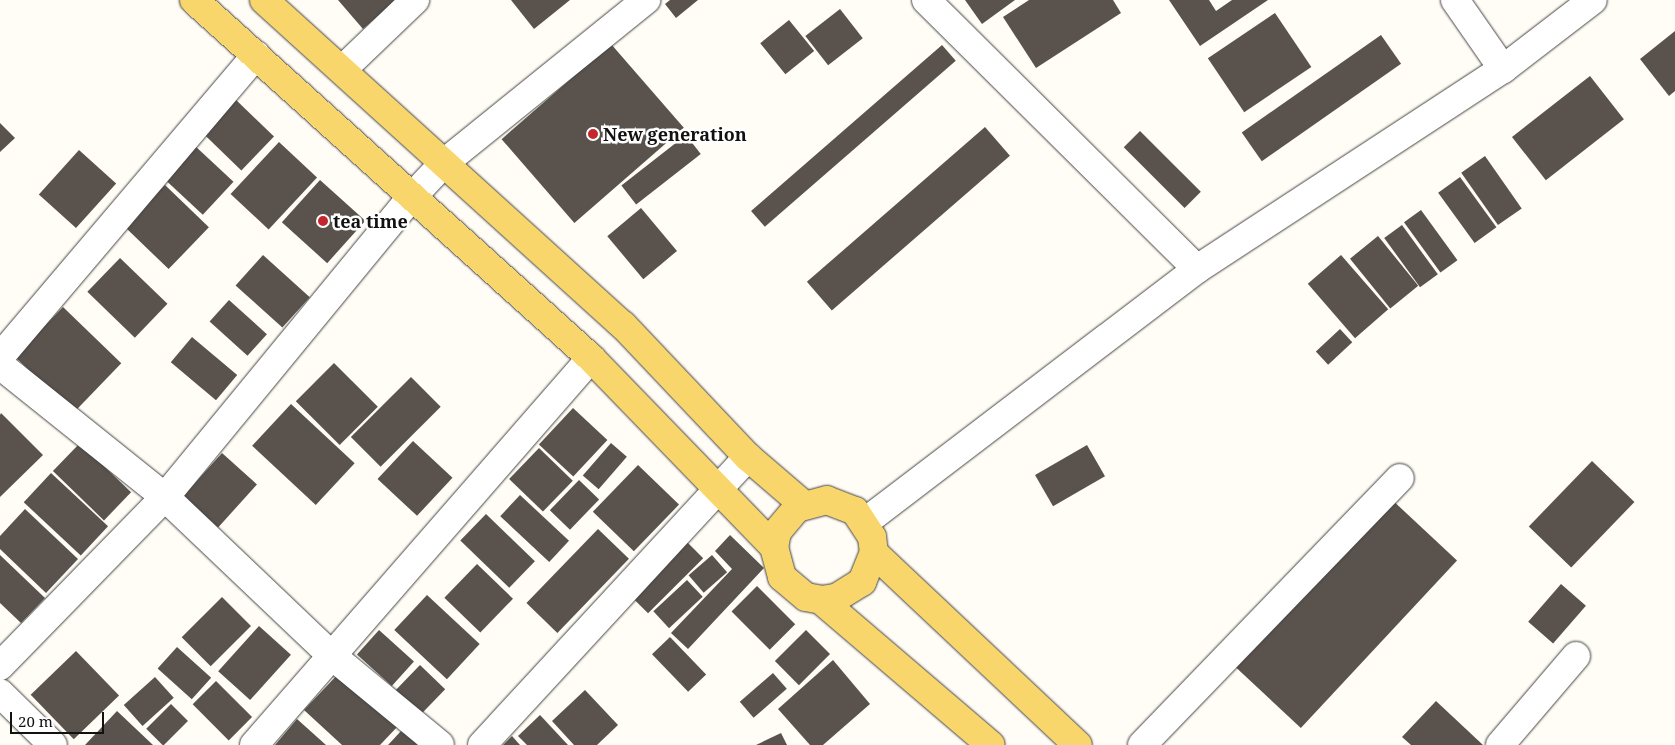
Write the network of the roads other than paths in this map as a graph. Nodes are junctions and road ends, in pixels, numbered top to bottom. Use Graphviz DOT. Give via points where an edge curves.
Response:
graph roads {
  1 [pos="194,0"];
  2 [pos="264,0"];
  3 [pos="415,0"];
  4 [pos="646,0"];
  5 [pos="926,0"];
  6 [pos="1454,0"];
  7 [pos="1593,0"];
  8 [pos="256,55"];
  9 [pos="342,69"];
  10 [pos="1503,69"];
  11 [pos="444,163"];
  12 [pos="410,198"];
  13 [pos="1197,269"];
  14 [pos="0,357"];
  15 [pos="591,358"];
  16 [pos="0,365"];
  17 [pos="748,458"];
  18 [pos="1400,478"];
  19 [pos="715,490"];
  20 [pos="165,497"];
  21 [pos="804,505"];
  22 [pos="865,522"];
  23 [pos="774,548"];
  24 [pos="874,553"];
  25 [pos="821,600"];
  26 [pos="331,655"];
  27 [pos="1576,656"];
  28 [pos="0,666"];
  29 [pos="0,693"];
  30 [pos="53,745"];
  31 [pos="254,745"];
  32 [pos="440,745"];
  33 [pos="482,745"];
  34 [pos="991,745"];
  35 [pos="1078,745"];
  36 [pos="1142,745"];
  37 [pos="1500,745"];
  1 -- 8 [label="main road"];
  2 -- 9 [label="main road"];
  3 -- 9 [label="street"];
  4 -- 11 [label="street"];
  5 -- 13 [label="street"];
  6 -- 10 [label="street"];
  7 -- 10 [label="street"];
  8 -- 12 [label="main road"];
  8 -- 14 [label="street"];
  9 -- 11 [label="main road"];
  10 -- 13 [label="street"];
  11 -- 12 [label="street"];
  11 -- 17 [label="main road" via="623,324"];
  12 -- 15 [label="main road"];
  12 -- 20 [label="street"];
  13 -- 22 [label="street"];
  15 -- 19 [label="main road"];
  15 -- 26 [label="street"];
  16 -- 20 [label="street"];
  17 -- 19 [label="street"];
  17 -- 21 [label="main road"];
  18 -- 36 [label="street"];
  19 -- 23 [label="main road"];
  19 -- 33 [label="street"];
  20 -- 26 [label="street"];
  20 -- 28 [label="street"];
  21 -- 22 [label="main road" via="827,500 842,503 856,511"];
  21 -- 23 [label="main road" via="785,519 777,532"];
  22 -- 24 [label="main road" via="872,537"];
  23 -- 25 [label="main road" via="776,563 787,583 806,597"];
  24 -- 25 [label="main road" via="862,582 844,595"];
  24 -- 35 [label="main road"];
  25 -- 34 [label="main road"];
  26 -- 31 [label="street"];
  26 -- 32 [label="street"];
  27 -- 37 [label="street"];
  29 -- 30 [label="street"];
}
